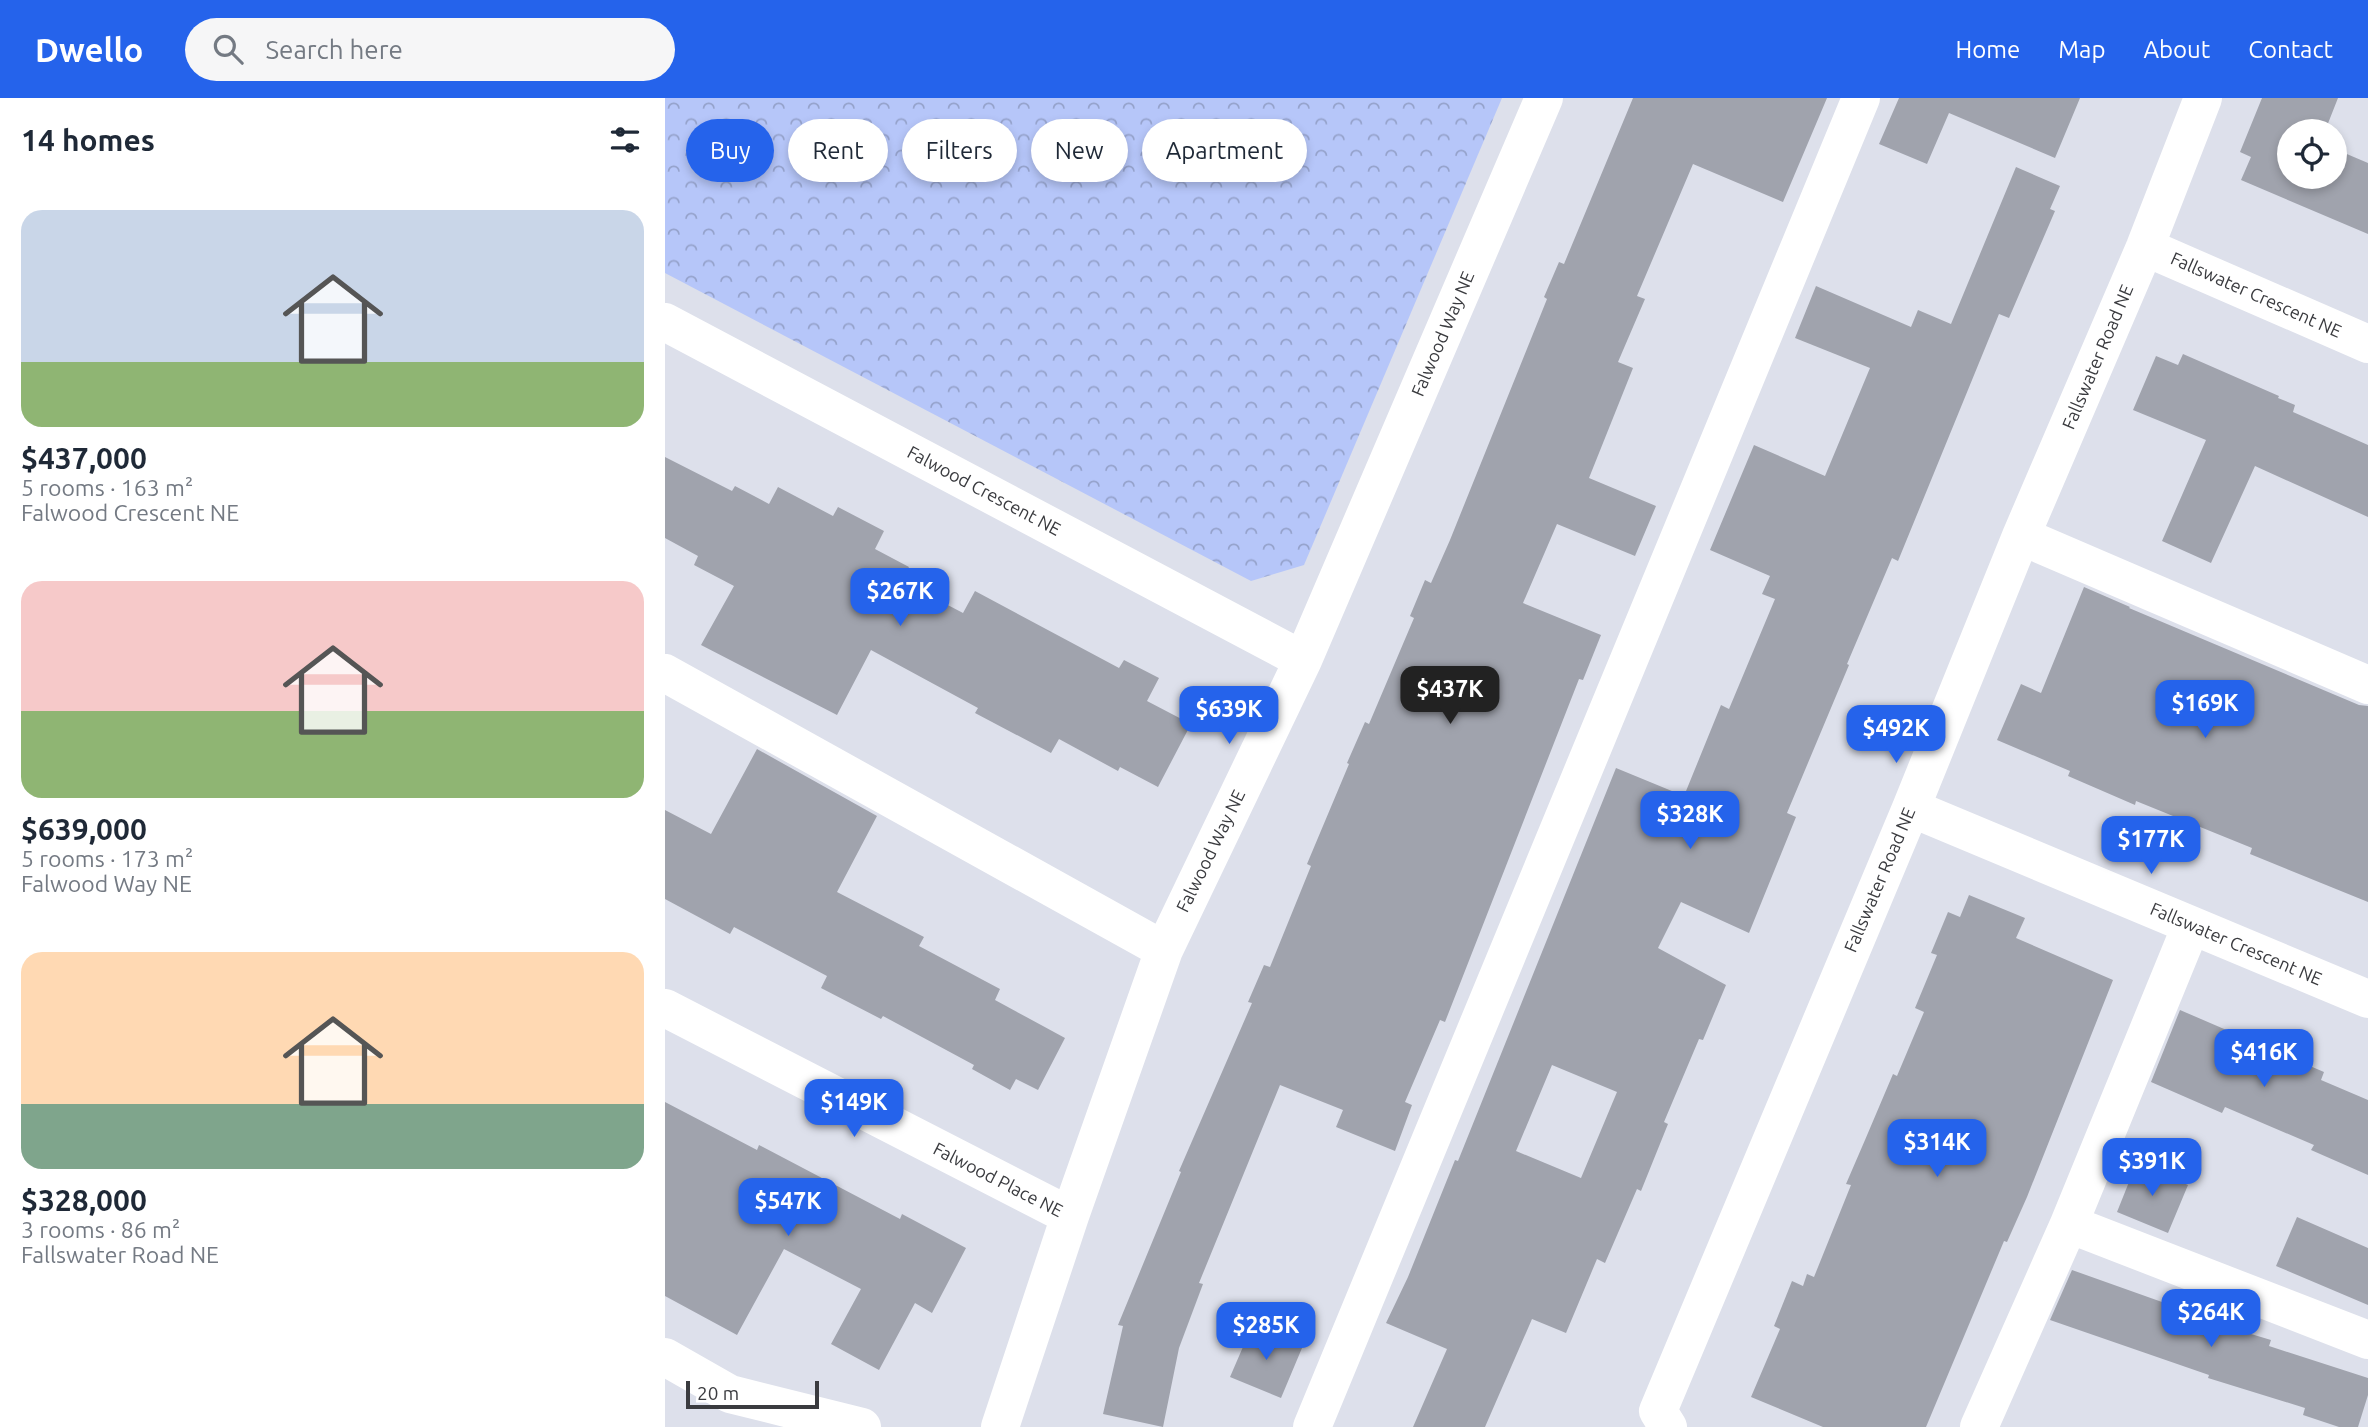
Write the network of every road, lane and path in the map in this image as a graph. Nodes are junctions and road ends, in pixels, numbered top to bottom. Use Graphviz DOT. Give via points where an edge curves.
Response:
graph roads {
  1 [pos="1544,98"];
  2 [pos="1861,98"];
  3 [pos="2203,98"];
  4 [pos="2145,247"];
  5 [pos="665,322"];
  6 [pos="2368,344"];
  7 [pos="2021,536"];
  8 [pos="1303,660"];
  9 [pos="665,673"];
  10 [pos="2368,685"];
  11 [pos="1911,808"];
  12 [pos="2191,926"];
  13 [pos="1164,950"];
  14 [pos="2368,999"];
  15 [pos="665,1008"];
  16 [pos="1070,1216"];
  17 [pos="2069,1224"];
  18 [pos="2368,1340"];
  19 [pos="665,1357"];
  20 [pos="862,1427"];
  21 [pos="1000,1427"];
  22 [pos="1312,1427"];
  23 [pos="1668,1427"];
  24 [pos="1979,1427"];
  1 -- 8 [label="street, Falwood Way NE"];
  2 -- 22 [label="street"];
  3 -- 4 [label="street, Fallswater Road NE"];
  4 -- 6 [label="street, Fallswater Crescent NE"];
  4 -- 7 [label="street, Fallswater Road NE"];
  5 -- 8 [label="street, Falwood Crescent NE"];
  7 -- 10 [label="street"];
  7 -- 11 [label="street, Fallswater Road NE"];
  8 -- 13 [label="street, Falwood Way NE"];
  9 -- 13 [label="street"];
  11 -- 12 [label="street, Fallswater Crescent NE"];
  11 -- 23 [label="street, Fallswater Road NE" via="1658,1411"];
  12 -- 14 [label="street, Fallswater Crescent NE"];
  12 -- 17 [label="street"];
  13 -- 16 [label="street, Falwood Way NE"];
  15 -- 16 [label="street, Falwood Place NE"];
  16 -- 21 [label="street, Falwood Way NE"];
  17 -- 18 [label="street"];
  17 -- 24 [label="street"];
  19 -- 20 [label="street" via="730,1394"];
}
